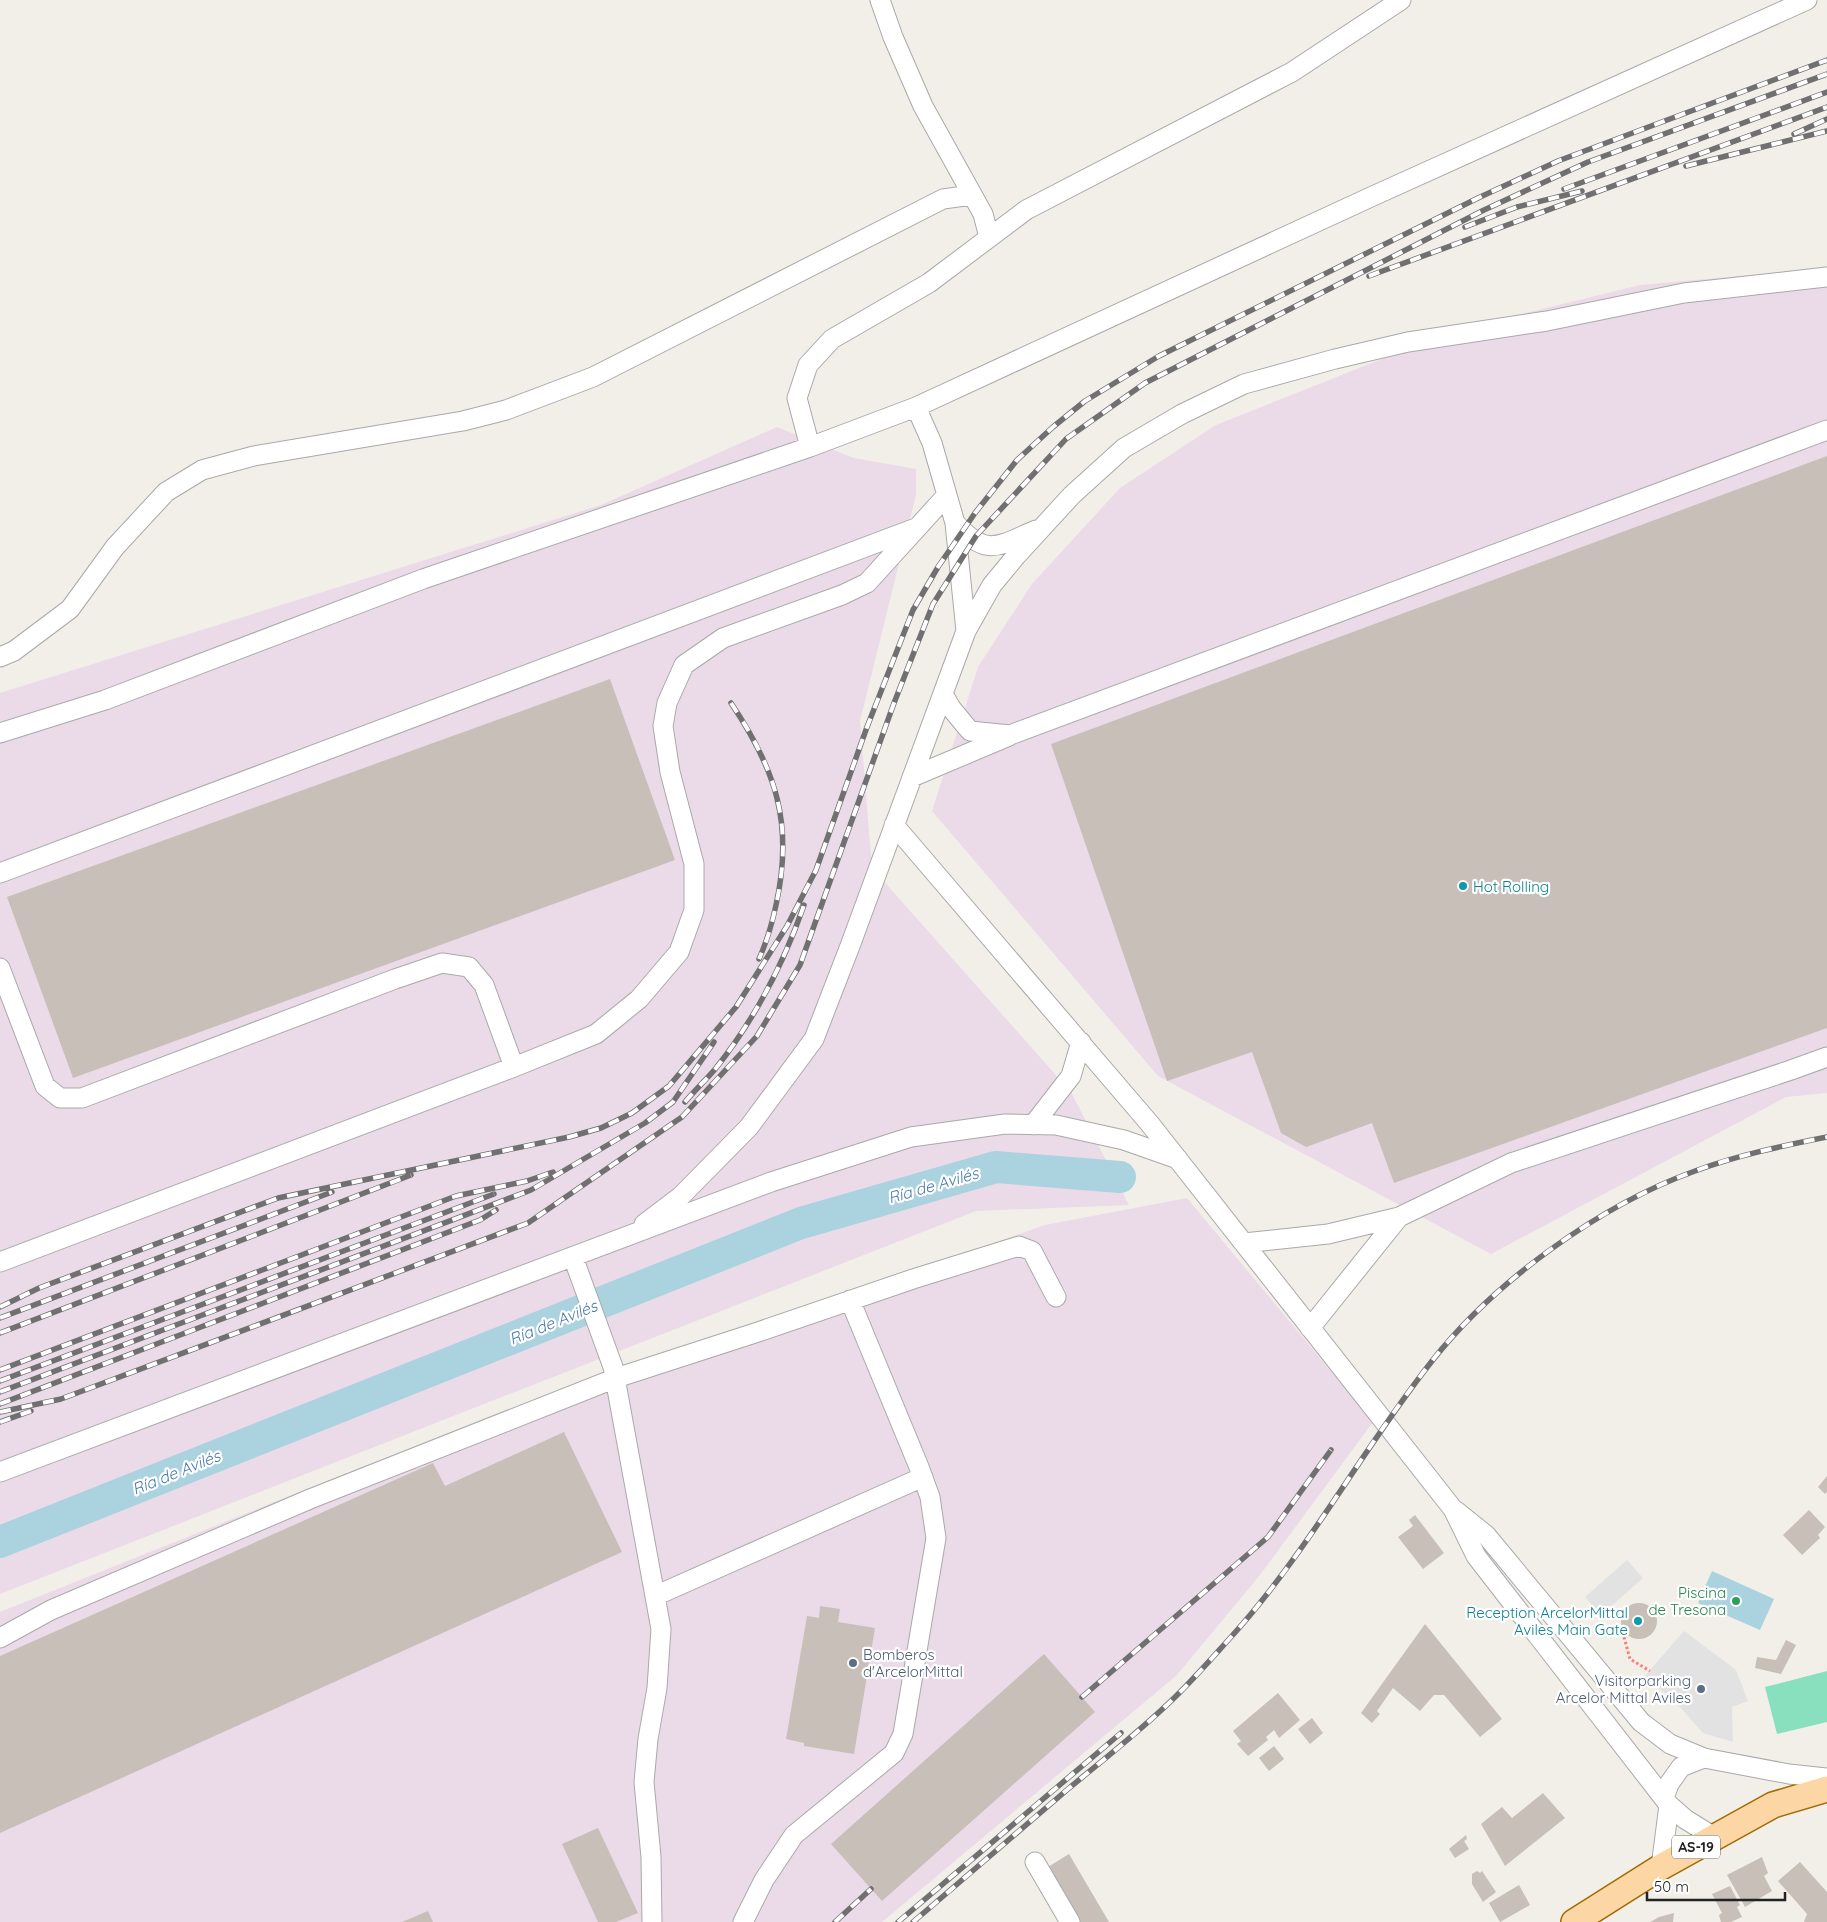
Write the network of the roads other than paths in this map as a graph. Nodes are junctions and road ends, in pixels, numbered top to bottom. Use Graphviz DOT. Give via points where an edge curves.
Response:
graph roads {
  1 [pos="880,0"];
  2 [pos="1401,0"];
  3 [pos="1807,0"];
  4 [pos="972,195"];
  5 [pos="989,237"];
  6 [pos="1827,277"];
  7 [pos="916,407"];
  8 [pos="1827,430"];
  9 [pos="810,448"];
  10 [pos="947,495"];
  11 [pos="955,522"];
  12 [pos="919,526"];
  13 [pos="1042,528"];
  14 [pos="966,631"];
  15 [pos="0,657"];
  16 [pos="943,694"];
  17 [pos="0,734"];
  18 [pos="1010,735"];
  19 [pos="912,777"];
  20 [pos="894,825"];
  21 [pos="0,873"];
  22 [pos="0,968"];
  23 [pos="1080,1042"];
  24 [pos="1827,1056"];
  25 [pos="514,1067"];
  26 [pos="1033,1125"];
  27 [pos="1178,1159"];
  28 [pos="1399,1218"];
  29 [pos="628,1236"];
  30 [pos="1244,1243"];
  31 [pos="573,1257"];
  32 [pos="0,1262"];
  33 [pos="1056,1296"];
  34 [pos="850,1300"];
  35 [pos="1310,1328"];
  36 [pos="614,1373"];
  37 [pos="0,1472"];
  38 [pos="923,1477"];
  39 [pos="1453,1509"];
  40 [pos="655,1596"];
  41 [pos="0,1638"];
  42 [pos="1704,1758"];
  43 [pos="1827,1778"];
  44 [pos="1827,1789"];
  45 [pos="1666,1802"];
  46 [pos="1714,1837"];
  47 [pos="1035,1862"];
  48 [pos="1660,1867"];
  49 [pos="652,1922"];
  50 [pos="743,1922"];
  51 [pos="1070,1922"];
  52 [pos="1574,1922"];
  1 -- 4 [label="street" via="923,106"];
  2 -- 5 [label="street" via="1292,72 1026,210"];
  3 -- 7 [label="street"];
  4 -- 5 [label="street" via="983,214"];
  4 -- 15 [label="street" via="943,199 593,377 506,410 463,421 254,456 202,470 166,492 114,547 70,609 14,651"];
  5 -- 9 [label="street" via="929,283 832,339 808,365 797,398"];
  6 -- 13 [label="street" via="1684,293 1547,321 1408,342 1244,384 1182,414 1124,448 1072,495"];
  7 -- 9 [label="street"];
  7 -- 10 [label="street" via="932,443"];
  8 -- 18 [label="street"];
  9 -- 17 [label="street" via="423,578 105,700"];
  10 -- 11 [label="street"];
  10 -- 12 [label="street"];
  11 -- 13 [label="street" via="973,540 996,546"];
  11 -- 14 [label="street"];
  12 -- 21 [label="street"];
  12 -- 25 [label="street" via="867,583 723,638 684,665 667,703 662,726 670,772 694,864 694,910 679,952 638,999 596,1034"];
  13 -- 14 [label="street" via="992,585"];
  14 -- 16 [label="street"];
  16 -- 18 [label="street" via="970,731"];
  16 -- 19 [label="street"];
  18 -- 19 [label="street"];
  19 -- 20 [label="street"];
  20 -- 23 [label="street"];
  20 -- 29 [label="street" via="814,1039 749,1128 681,1196"];
  22 -- 25 [label="street" via="44,1086 60,1098 82,1098 442,963 469,968 484,985"];
  23 -- 26 [label="street" via="1071,1076"];
  23 -- 27 [label="street"];
  24 -- 28 [label="street" via="1511,1163"];
  25 -- 32 [label="street"];
  26 -- 27 [label="street" via="1056,1125 1124,1140"];
  26 -- 29 [label="street" via="1005,1124 911,1137 771,1182"];
  27 -- 30 [label="street"];
  28 -- 30 [label="street" via="1328,1234"];
  28 -- 35 [label="street"];
  29 -- 31 [label="street"];
  30 -- 35 [label="street"];
  31 -- 36 [label="street"];
  31 -- 37 [label="street"];
  33 -- 34 [label="street" via="1032,1251 1019,1246"];
  34 -- 36 [label="street"];
  34 -- 38 [label="street"];
  35 -- 39 [label="street"];
  36 -- 40 [label="street"];
  36 -- 41 [label="street" via="51,1610"];
  38 -- 40 [label="street"];
  38 -- 50 [label="street" via="930,1497 936,1538 903,1734 894,1753 794,1835 764,1880"];
  39 -- 42 [label="street" via="1486,1535 1641,1722 1670,1744"];
  39 -- 45 [label="street" via="1476,1556"];
  40 -- 49 [label="street" via="661,1629 657,1688 644,1782 651,1857"];
  42 -- 43 [label="street"];
  42 -- 45 [label="street" via="1681,1767 1669,1784"];
  44 -- 46 [label="main road, AS-19" via="1773,1805"];
  45 -- 46 [label="street" via="1685,1819"];
  45 -- 48 [label="street"];
  46 -- 48 [label="main road, AS-19"];
  47 -- 51 [label="street"];
  48 -- 52 [label="main road, AS-19"];
}
